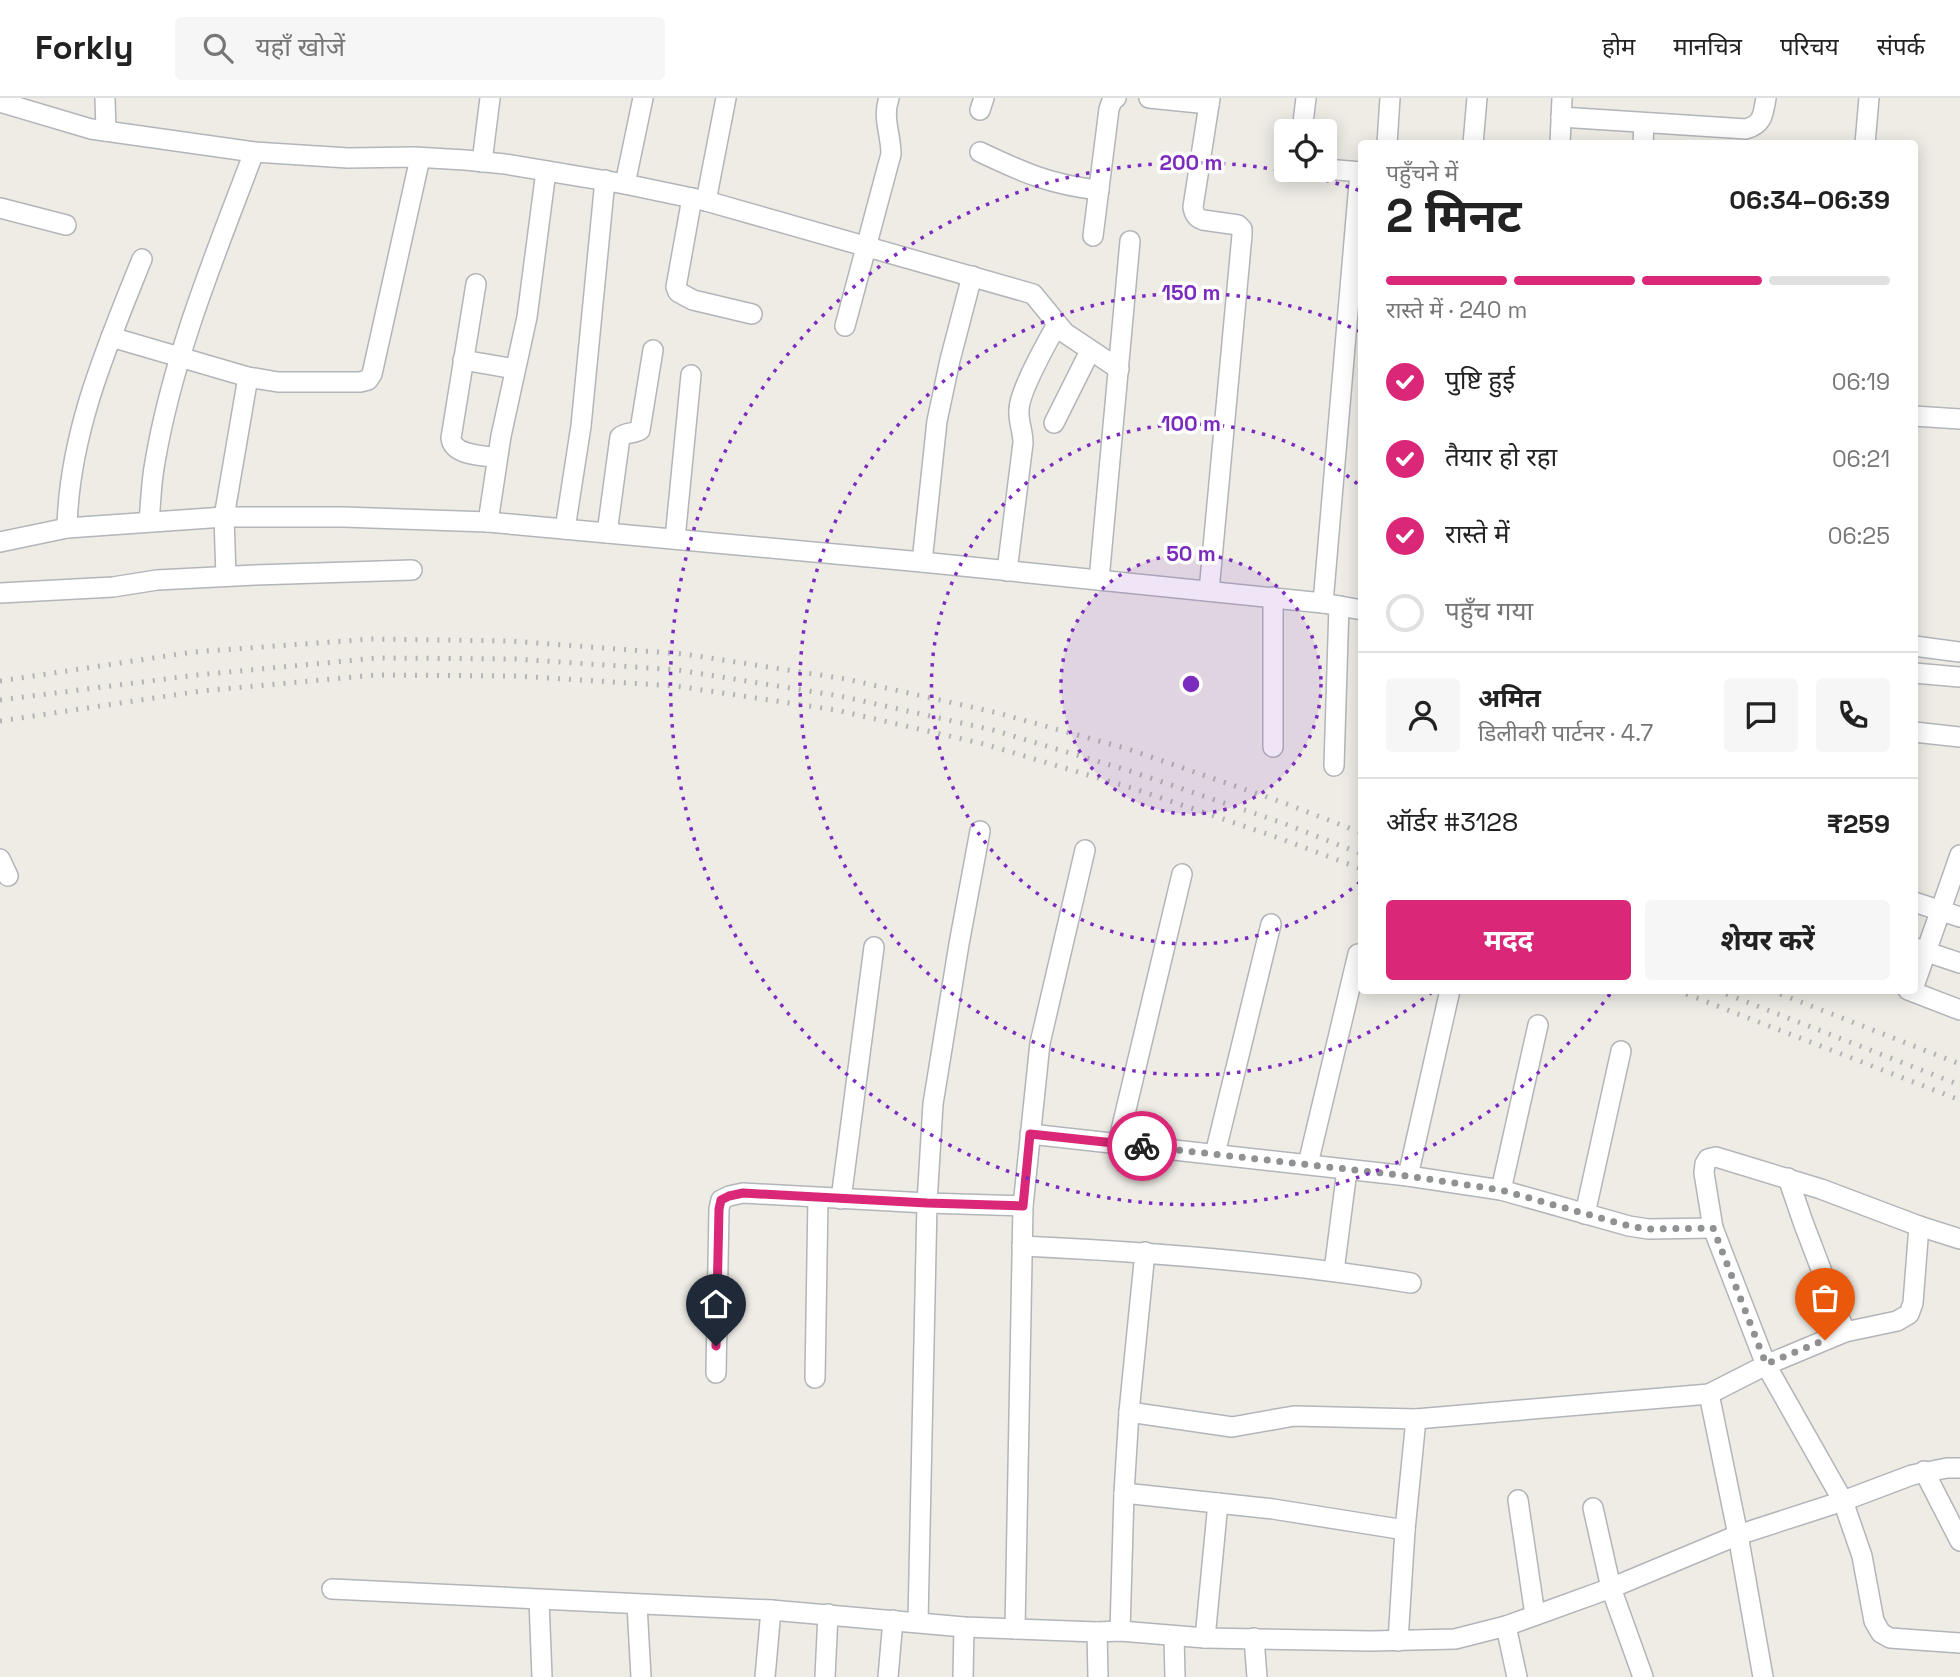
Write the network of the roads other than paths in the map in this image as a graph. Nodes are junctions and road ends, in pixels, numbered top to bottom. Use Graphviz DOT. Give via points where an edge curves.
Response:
graph roads {
  1 [pos="106,98"];
  2 [pos="490,98"];
  3 [pos="643,98"];
  4 [pos="726,98"];
  5 [pos="889,98"];
  6 [pos="1116,98"];
  7 [pos="1149,98"];
  8 [pos="1306,98"];
  9 [pos="1390,98"];
  10 [pos="1477,98"];
  11 [pos="1766,98"];
  12 [pos="1869,98"];
  13 [pos="1210,101"];
  14 [pos="0,102"];
  15 [pos="39,106"];
  16 [pos="1562,108"];
  17 [pos="1303,119"];
  18 [pos="1644,122"];
  19 [pos="106,131"];
  20 [pos="1387,140"];
  21 [pos="1473,140"];
  22 [pos="1560,140"];
  23 [pos="1643,140"];
  24 [pos="1866,140"];
  25 [pos="254,152"];
  26 [pos="980,152"];
  27 [pos="420,158"];
  28 [pos="482,162"];
  29 [pos="1337,170"];
  30 [pos="546,171"];
  31 [pos="1358,172"];
  32 [pos="615,182"];
  33 [pos="1099,190"];
  34 [pos="699,199"];
  35 [pos="0,208"];
  36 [pos="1358,215"];
  37 [pos="66,225"];
  38 [pos="1093,236"];
  39 [pos="1130,241"];
  40 [pos="865,246"];
  41 [pos="142,260"];
  42 [pos="972,276"];
  43 [pos="476,284"];
  44 [pos="752,314"];
  45 [pos="1057,324"];
  46 [pos="845,326"];
  47 [pos="111,337"];
  48 [pos="653,350"];
  49 [pos="1090,351"];
  50 [pos="180,356"];
  51 [pos="463,360"];
  52 [pos="515,369"];
  53 [pos="1119,369"];
  54 [pos="691,375"];
  55 [pos="248,377"];
  56 [pos="1918,416"];
  57 [pos="1960,419"];
  58 [pos="1055,423"];
  59 [pos="497,458"];
  60 [pos="224,517"];
  61 [pos="149,521"];
  62 [pos="488,522"];
  63 [pos="67,528"];
  64 [pos="565,529"];
  65 [pos="607,533"];
  66 [pos="676,539"];
  67 [pos="0,542"];
  68 [pos="922,562"];
  69 [pos="412,570"];
  70 [pos="1007,570"];
  71 [pos="226,576"];
  72 [pos="1099,580"];
  73 [pos="1209,591"];
  74 [pos="0,593"];
  75 [pos="1273,597"];
  76 [pos="1331,604"];
  77 [pos="1358,609"];
  78 [pos="1918,647"];
  79 [pos="1960,652"];
  80 [pos="1918,673"];
  81 [pos="1960,677"];
  82 [pos="1918,732"];
  83 [pos="1960,737"];
  84 [pos="1273,747"];
  85 [pos="1334,766"];
  86 [pos="980,831"];
  87 [pos="1084,850"];
  88 [pos="1960,855"];
  89 [pos="1182,874"];
  90 [pos="1918,903"];
  91 [pos="1941,910"];
  92 [pos="1960,917"];
  93 [pos="1271,924"];
  94 [pos="874,947"];
  95 [pos="1920,950"];
  96 [pos="1358,954"];
  97 [pos="1960,963"];
  98 [pos="1918,992"];
  99 [pos="1449,994"];
  100 [pos="1960,1010"];
  101 [pos="1538,1025"];
  102 [pos="1621,1051"];
  103 [pos="1030,1134"];
  104 [pos="1118,1143"];
  105 [pos="1215,1154"];
  106 [pos="1308,1164"];
  107 [pos="1347,1170"];
  108 [pos="1408,1176"];
  109 [pos="1788,1178"];
  110 [pos="1501,1190"];
  111 [pos="818,1198"];
  112 [pos="841,1199"];
  113 [pos="927,1203"];
  114 [pos="1023,1206"];
  115 [pos="1586,1214"];
  116 [pos="1919,1226"];
  117 [pos="1713,1228"];
  118 [pos="1960,1238"];
  119 [pos="1022,1246"];
  120 [pos="1145,1252"];
  121 [pos="1334,1270"];
  122 [pos="1411,1283"];
  123 [pos="1845,1332"];
  124 [pos="1766,1364"];
  125 [pos="716,1373"];
  126 [pos="815,1378"];
  127 [pos="1709,1394"];
  128 [pos="1129,1412"];
  129 [pos="1416,1419"];
  130 [pos="1960,1468"];
  131 [pos="1924,1472"];
  132 [pos="1124,1493"];
  133 [pos="1518,1500"];
  134 [pos="1843,1501"];
  135 [pos="1217,1503"];
  136 [pos="1592,1507"];
  137 [pos="1405,1530"];
  138 [pos="1738,1535"];
  139 [pos="1960,1541"];
  140 [pos="1611,1588"];
  141 [pos="332,1589"];
  142 [pos="539,1600"];
  143 [pos="637,1605"];
  144 [pos="771,1610"];
  145 [pos="828,1615"];
  146 [pos="1535,1615"];
  147 [pos="892,1620"];
  148 [pos="918,1621"];
  149 [pos="1506,1626"];
  150 [pos="964,1627"];
  151 [pos="1015,1629"];
  152 [pos="1120,1631"];
  153 [pos="1097,1632"];
  154 [pos="1174,1636"];
  155 [pos="1205,1638"];
  156 [pos="1254,1638"];
  157 [pos="1398,1641"];
  158 [pos="1960,1643"];
  159 [pos="542,1677"];
  160 [pos="641,1677"];
  161 [pos="765,1677"];
  162 [pos="825,1677"];
  163 [pos="888,1677"];
  164 [pos="963,1677"];
  165 [pos="1098,1677"];
  166 [pos="1175,1677"];
  167 [pos="1257,1677"];
  168 [pos="1517,1677"];
  169 [pos="1643,1677"];
  170 [pos="1763,1677"];
  1 -- 19 [label="street"];
  2 -- 28 [label="street"];
  3 -- 32 [label="street"];
  4 -- 34 [label="street"];
  5 -- 40 [label="street" via="885,121 891,154"];
  6 -- 33 [label="street" via="1109,109"];
  7 -- 13 [label="street"];
  8 -- 17 [label="street"];
  9 -- 20 [label="street"];
  10 -- 21 [label="street"];
  11 -- 18 [label="street" via="1762,117 1756,126 1745,130"];
  12 -- 24 [label="street"];
  13 -- 73 [label="street" via="1194,213 1203,220 1238,225 1242,235"];
  14 -- 15 [label="street"];
  15 -- 19 [label="street"];
  16 -- 18 [label="street"];
  16 -- 22 [label="street"];
  18 -- 23 [label="street"];
  19 -- 25 [label="street"];
  25 -- 27 [label="street"];
  25 -- 50 [label="street"];
  26 -- 33 [label="street" via="1050,182"];
  27 -- 28 [label="street"];
  27 -- 55 [label="street" via="368,380 278,382"];
  28 -- 30 [label="street"];
  29 -- 31 [label="street"];
  30 -- 32 [label="street"];
  30 -- 52 [label="street" via="527,317"];
  32 -- 34 [label="street"];
  32 -- 64 [label="street"];
  33 -- 38 [label="street"];
  34 -- 40 [label="street"];
  34 -- 44 [label="street" via="678,276 678,292"];
  35 -- 37 [label="street"];
  36 -- 76 [label="street"];
  39 -- 53 [label="street"];
  40 -- 42 [label="street"];
  40 -- 46 [label="street"];
  41 -- 47 [label="street"];
  42 -- 45 [label="street" via="1033,294"];
  42 -- 68 [label="street" via="937,421"];
  43 -- 51 [label="street"];
  45 -- 49 [label="street"];
  45 -- 70 [label="street" via="1019,405 1023,443"];
  47 -- 50 [label="street"];
  47 -- 63 [label="street" via="80,431"];
  48 -- 65 [label="street" via="640,430 620,437"];
  49 -- 53 [label="street"];
  49 -- 58 [label="street"];
  50 -- 55 [label="street"];
  50 -- 61 [label="street" via="154,465"];
  51 -- 52 [label="street"];
  51 -- 59 [label="street" via="451,444"];
  52 -- 59 [label="street"];
  53 -- 72 [label="street"];
  54 -- 66 [label="street"];
  55 -- 60 [label="street"];
  56 -- 57 [label="street"];
  59 -- 62 [label="street"];
  60 -- 61 [label="street"];
  60 -- 62 [label="street"];
  60 -- 71 [label="street"];
  61 -- 63 [label="street"];
  62 -- 64 [label="street"];
  63 -- 67 [label="street"];
  64 -- 65 [label="street"];
  65 -- 66 [label="street"];
  66 -- 68 [label="street"];
  68 -- 70 [label="street"];
  69 -- 71 [label="street"];
  70 -- 72 [label="street"];
  71 -- 74 [label="street"];
  72 -- 73 [label="street"];
  73 -- 75 [label="street"];
  75 -- 76 [label="street"];
  75 -- 84 [label="street"];
  76 -- 77 [label="street"];
  76 -- 85 [label="street"];
  78 -- 79 [label="street"];
  80 -- 81 [label="street"];
  82 -- 83 [label="street"];
  86 -- 113 [label="street" via="933,1104"];
  87 -- 103 [label="street" via="1040,1043"];
  88 -- 91 [label="street"];
  89 -- 104 [label="street"];
  90 -- 91 [label="street"];
  91 -- 92 [label="street"];
  91 -- 95 [label="street"];
  93 -- 105 [label="street"];
  94 -- 112 [label="street"];
  95 -- 97 [label="street"];
  96 -- 106 [label="street"];
  98 -- 100 [label="street"];
  99 -- 108 [label="street"];
  101 -- 110 [label="street"];
  102 -- 115 [label="street"];
  103 -- 104 [label="street"];
  103 -- 114 [label="street"];
  104 -- 105 [label="street"];
  105 -- 106 [label="street"];
  106 -- 107 [label="street"];
  107 -- 108 [label="street"];
  107 -- 121 [label="street"];
  108 -- 110 [label="street"];
  109 -- 116 [label="street"];
  109 -- 117 [label="street" via="1716,1157 1708,1159 1704,1173"];
  109 -- 123 [label="street"];
  110 -- 115 [label="street"];
  111 -- 112 [label="street"];
  111 -- 125 [label="street" via="743,1193 721,1200"];
  111 -- 126 [label="street"];
  112 -- 113 [label="street"];
  113 -- 114 [label="street"];
  113 -- 148 [label="street"];
  114 -- 119 [label="street"];
  115 -- 117 [label="street" via="1648,1229"];
  116 -- 118 [label="street"];
  116 -- 123 [label="street" via="1909,1314"];
  117 -- 124 [label="street"];
  119 -- 120 [label="street"];
  119 -- 151 [label="street"];
  120 -- 121 [label="street"];
  120 -- 128 [label="street"];
  121 -- 122 [label="street"];
  123 -- 124 [label="street"];
  124 -- 127 [label="street"];
  124 -- 134 [label="street"];
  127 -- 129 [label="street"];
  127 -- 138 [label="street"];
  128 -- 129 [label="street" via="1232,1427 1294,1416"];
  128 -- 132 [label="street"];
  129 -- 137 [label="street"];
  130 -- 131 [label="street"];
  131 -- 134 [label="street"];
  131 -- 139 [label="street"];
  132 -- 135 [label="street"];
  132 -- 152 [label="street"];
  133 -- 146 [label="street"];
  134 -- 138 [label="street"];
  134 -- 158 [label="street" via="1881,1633 1890,1638"];
  135 -- 137 [label="street"];
  135 -- 155 [label="street"];
  136 -- 140 [label="street"];
  137 -- 157 [label="street"];
  138 -- 140 [label="street"];
  138 -- 170 [label="street"];
  140 -- 146 [label="street"];
  140 -- 169 [label="street"];
  141 -- 142 [label="street"];
  142 -- 143 [label="street"];
  142 -- 159 [label="street"];
  143 -- 144 [label="street"];
  143 -- 160 [label="street"];
  144 -- 145 [label="street"];
  144 -- 161 [label="street"];
  145 -- 147 [label="street"];
  145 -- 162 [label="street"];
  146 -- 149 [label="street"];
  147 -- 148 [label="street"];
  147 -- 163 [label="street"];
  148 -- 150 [label="street"];
  149 -- 157 [label="street" via="1455,1639"];
  149 -- 168 [label="street"];
  150 -- 151 [label="street"];
  150 -- 164 [label="street"];
  151 -- 153 [label="street"];
  152 -- 153 [label="street"];
  152 -- 154 [label="street"];
  153 -- 165 [label="street"];
  154 -- 155 [label="street"];
  154 -- 166 [label="street"];
  155 -- 156 [label="street"];
  156 -- 157 [label="street"];
  156 -- 167 [label="street"];
}
